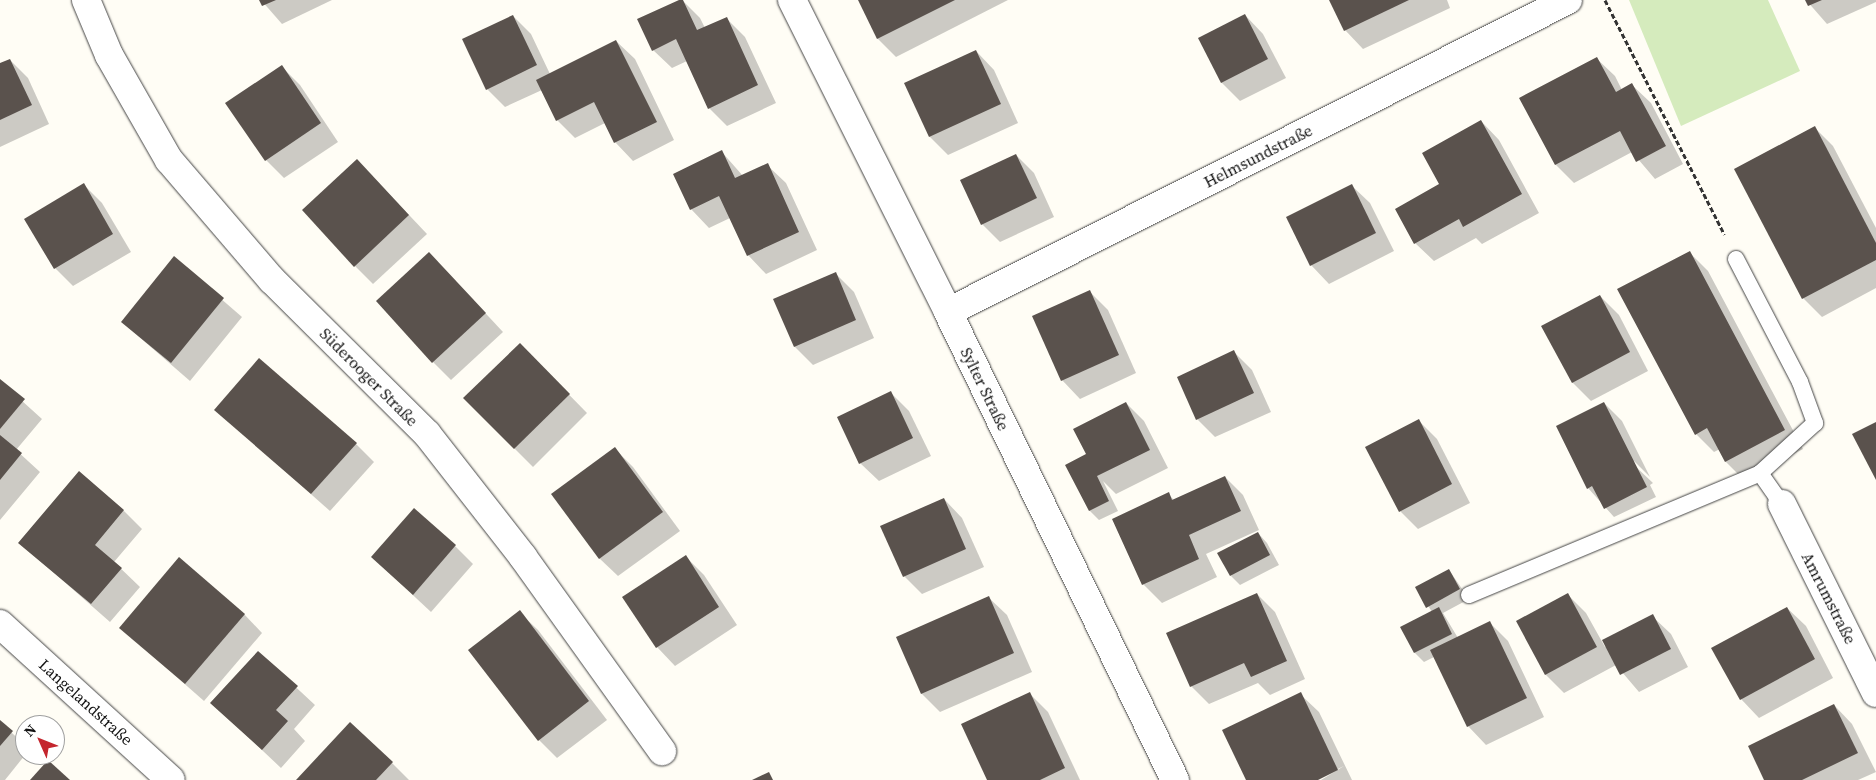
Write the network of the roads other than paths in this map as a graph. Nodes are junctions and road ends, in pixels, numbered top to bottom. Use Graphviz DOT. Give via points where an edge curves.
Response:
graph roads {
  1 [pos="86,0"];
  2 [pos="792,0"];
  3 [pos="1568,0"];
  4 [pos="1736,260"];
  5 [pos="948,312"];
  6 [pos="1760,473"];
  7 [pos="1782,504"];
  8 [pos="1469,595"];
  9 [pos="0,624"];
  10 [pos="1876,693"];
  11 [pos="662,751"];
  12 [pos="171,780"];
  13 [pos="1175,780"];
  1 -- 11 [label="street, Süderooger Straße" via="109,55 169,160 272,280 427,434 523,557"];
  2 -- 5 [label="street, Sylter Straße"];
  3 -- 5 [label="street, Helmsundstraße"];
  4 -- 6 [label="lane" via="1800,382 1815,423"];
  5 -- 13 [label="street, Sylter Straße"];
  6 -- 7 [label="lane"];
  6 -- 8 [label="lane"];
  7 -- 10 [label="street, Amrumstraße"];
  9 -- 12 [label="street, Langelandstraße"];
}
